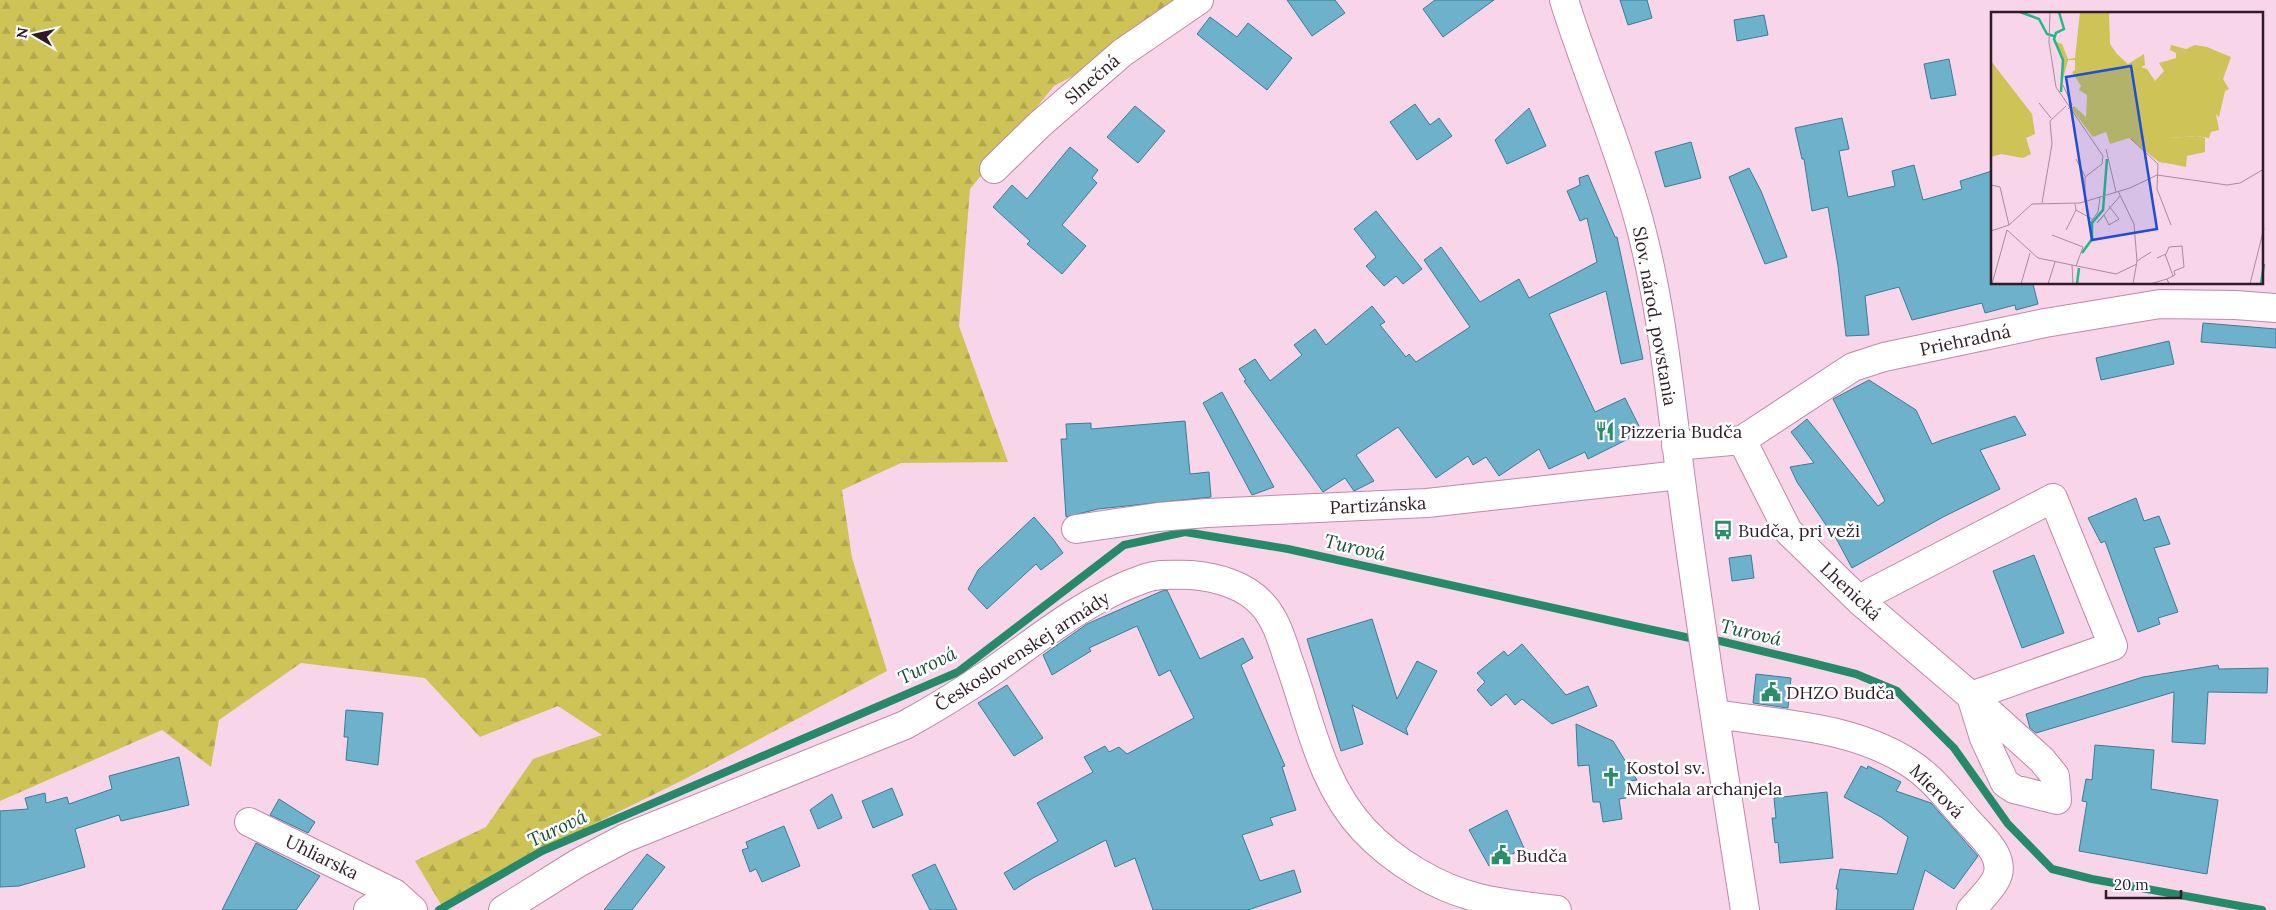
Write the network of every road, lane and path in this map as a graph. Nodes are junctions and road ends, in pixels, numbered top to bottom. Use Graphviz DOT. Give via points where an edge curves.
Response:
graph roads {
  1 [pos="1198,0"];
  2 [pos="1564,0"];
  3 [pos="994,169"];
  4 [pos="2276,308"];
  5 [pos="1742,440"];
  6 [pos="1676,446"];
  7 [pos="1680,475"];
  8 [pos="1076,529"];
  9 [pos="1860,601"];
  10 [pos="1715,714"];
  11 [pos="249,822"];
  12 [pos="406,903"];
  13 [pos="368,910"];
  14 [pos="502,910"];
  15 [pos="1557,910"];
  16 [pos="1745,910"];
  17 [pos="1971,910"];
  1 -- 3 [label="street, Slnečná" via="1122,53"];
  2 -- 6 [label="street, Slov. národ. povstania" via="1639,222 1662,332"];
  4 -- 5 [label="street, Priehradná" via="2160,304 2045,323 1884,357 1846,372"];
  5 -- 6 [label="street, Priehradná"];
  5 -- 9 [label="street, Lhenická" via="1788,532"];
  6 -- 7 [label="street, Slov. národ. povstania"];
  7 -- 8 [label="street, Partizánska" via="1427,503 1206,513"];
  7 -- 10 [label="street, Slov. národ. povstania"];
  9 -- 9 [label="street, Lhenická" via="1971,696 2113,646 2053,498"];
  10 -- 16 [label="street, Slov. národ. povstania"];
  10 -- 17 [label="street, Mierová" via="1841,733 1874,744 1909,762 1934,783 1996,853 1999,871 1996,880"];
  11 -- 12 [label="street, Uhliarska"];
  12 -- 13 [label="street"];
  14 -- 15 [label="street, Československej armády" via="625,838 905,725 949,701 1103,596 1146,578 1165,574 1202,576 1224,582 1246,589 1263,604 1278,629 1331,785 1364,830 1404,865 1477,898"];
}
